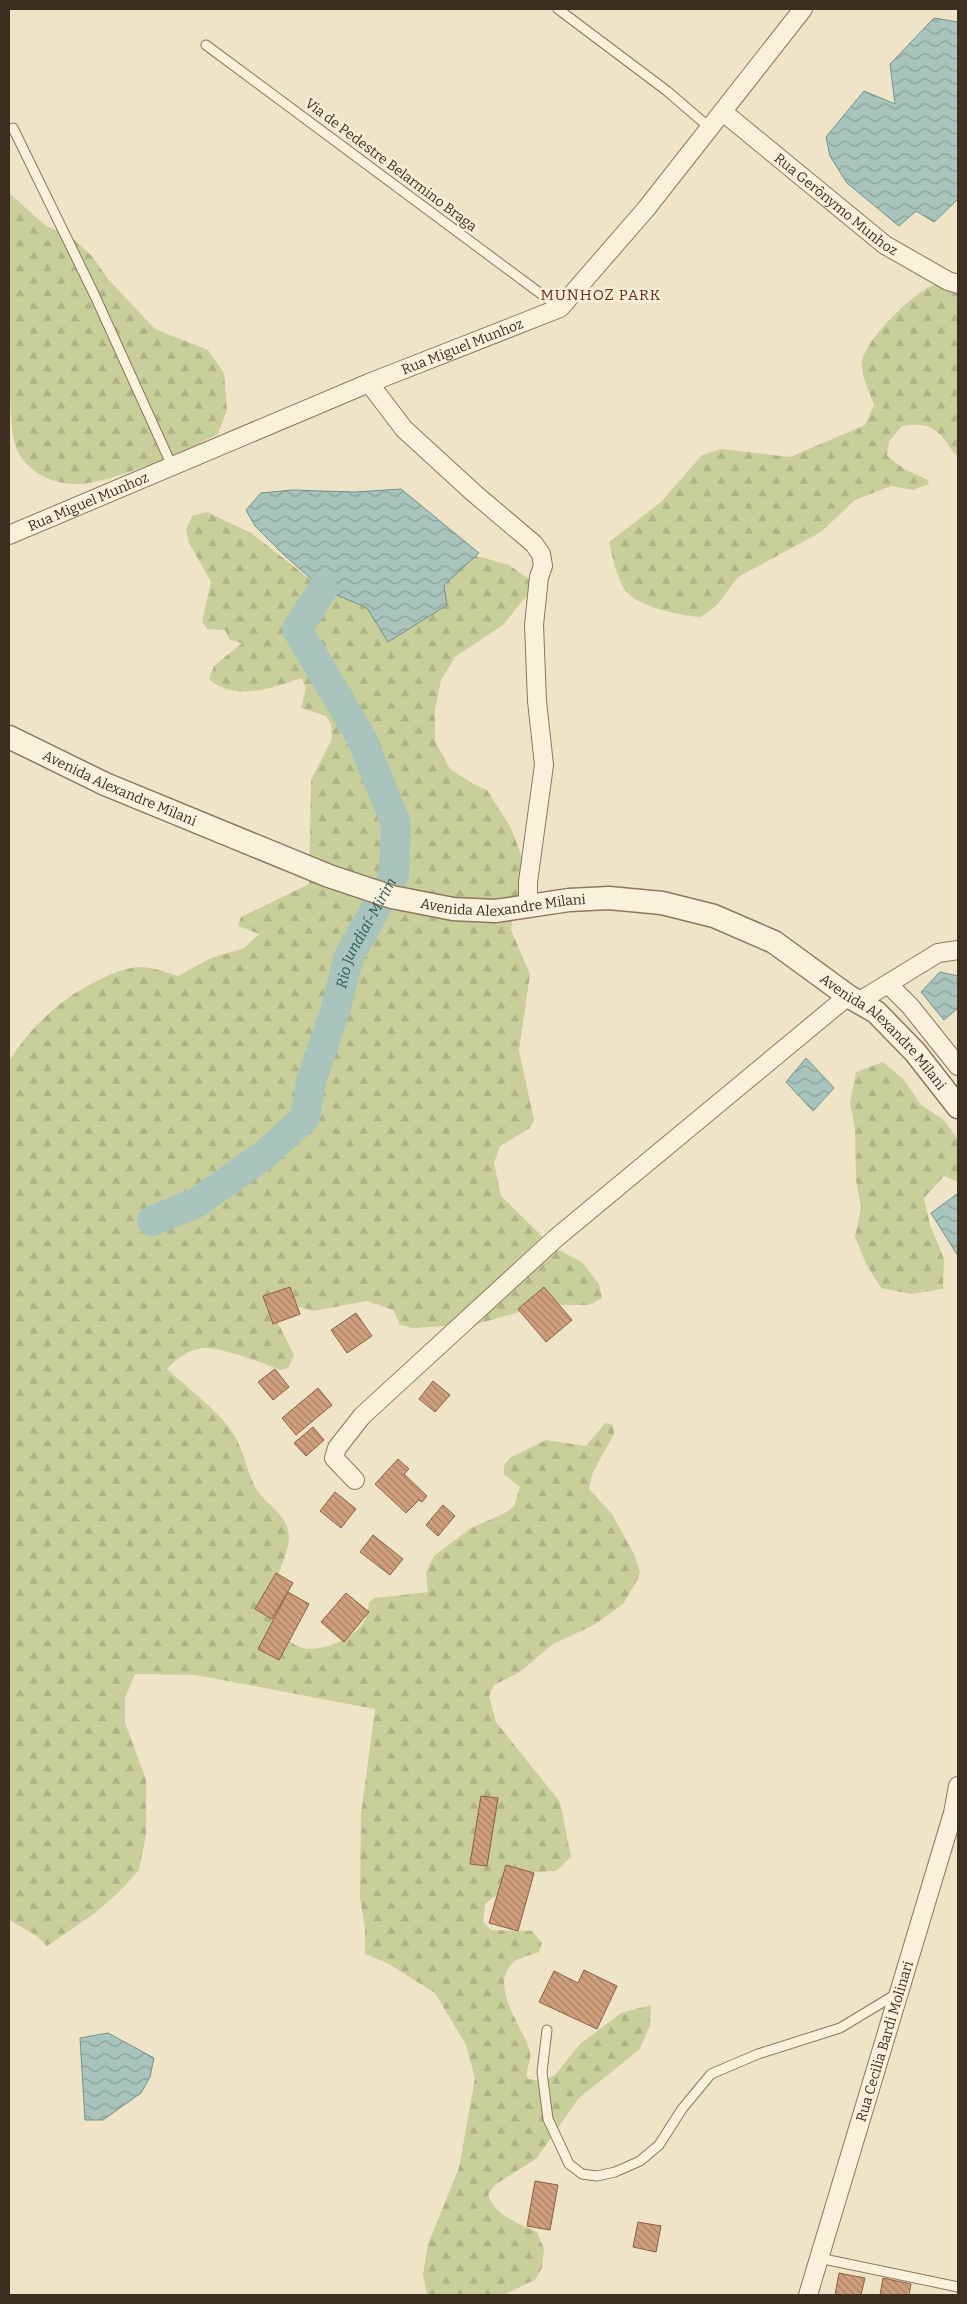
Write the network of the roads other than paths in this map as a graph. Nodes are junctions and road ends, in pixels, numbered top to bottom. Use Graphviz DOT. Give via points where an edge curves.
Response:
graph roads {
  1 [pos="558,9"];
  2 [pos="803,9"];
  3 [pos="206,44"];
  4 [pos="723,112"];
  5 [pos="13,128"];
  6 [pos="710,128"];
  7 [pos="958,284"];
  8 [pos="560,308"];
  9 [pos="369,384"];
  10 [pos="172,466"];
  11 [pos="9,535"];
  12 [pos="9,737"];
  13 [pos="528,904"];
  14 [pos="958,950"];
  15 [pos="888,984"];
  16 [pos="853,998"];
  17 [pos="958,1066"];
  18 [pos="958,1107"];
  19 [pos="355,1480"];
  20 [pos="958,1786"];
  21 [pos="898,1993"];
  22 [pos="547,2030"];
  23 [pos="819,2258"];
  24 [pos="958,2287"];
  25 [pos="808,2295"];
  1 -- 6 [label="lane" via="667,91"];
  2 -- 4 [label="street, Rua Miguel Munhoz"];
  3 -- 8 [label="lane, Via de Pedestre Belarmino Braga"];
  4 -- 6 [label="street, Rua Miguel Munhoz"];
  4 -- 7 [label="street, Rua Gerônymo Munhoz" via="885,245"];
  5 -- 10 [label="lane" via="95,296"];
  6 -- 8 [label="street, Rua Miguel Munhoz" via="646,209"];
  8 -- 9 [label="street, Rua Miguel Munhoz"];
  9 -- 10 [label="street, Rua Miguel Munhoz"];
  9 -- 13 [label="street" via="404,429 534,544 541,554 543,566 538,577 534,625 544,765 528,882"];
  10 -- 11 [label="street, Rua Miguel Munhoz"];
  12 -- 13 [label="street, Avenida Alexandre Milani" via="105,784 329,876 392,897 452,909 495,911"];
  13 -- 16 [label="street, Avenida Alexandre Milani" via="609,898 662,903 714,916 774,942"];
  14 -- 15 [label="street" via="938,953"];
  15 -- 16 [label="street"];
  15 -- 17 [label="street"];
  16 -- 18 [label="street, Avenida Alexandre Milani" via="876,1012 915,1052"];
  16 -- 19 [label="street" via="556,1238 362,1416 337,1448 334,1458"];
  20 -- 21 [label="street, Rua Cecilia Bardi Molinari" via="953,1813"];
  21 -- 22 [label="lane" via="840,2028 758,2054 711,2074 682,2109 659,2145 640,2161 598,2176 582,2174 569,2164 548,2119 542,2072"];
  21 -- 23 [label="street, Rua Cecilia Bardi Molinari"];
  23 -- 24 [label="lane"];
  23 -- 25 [label="street, Rua Cecilia Bardi Molinari"];
}
